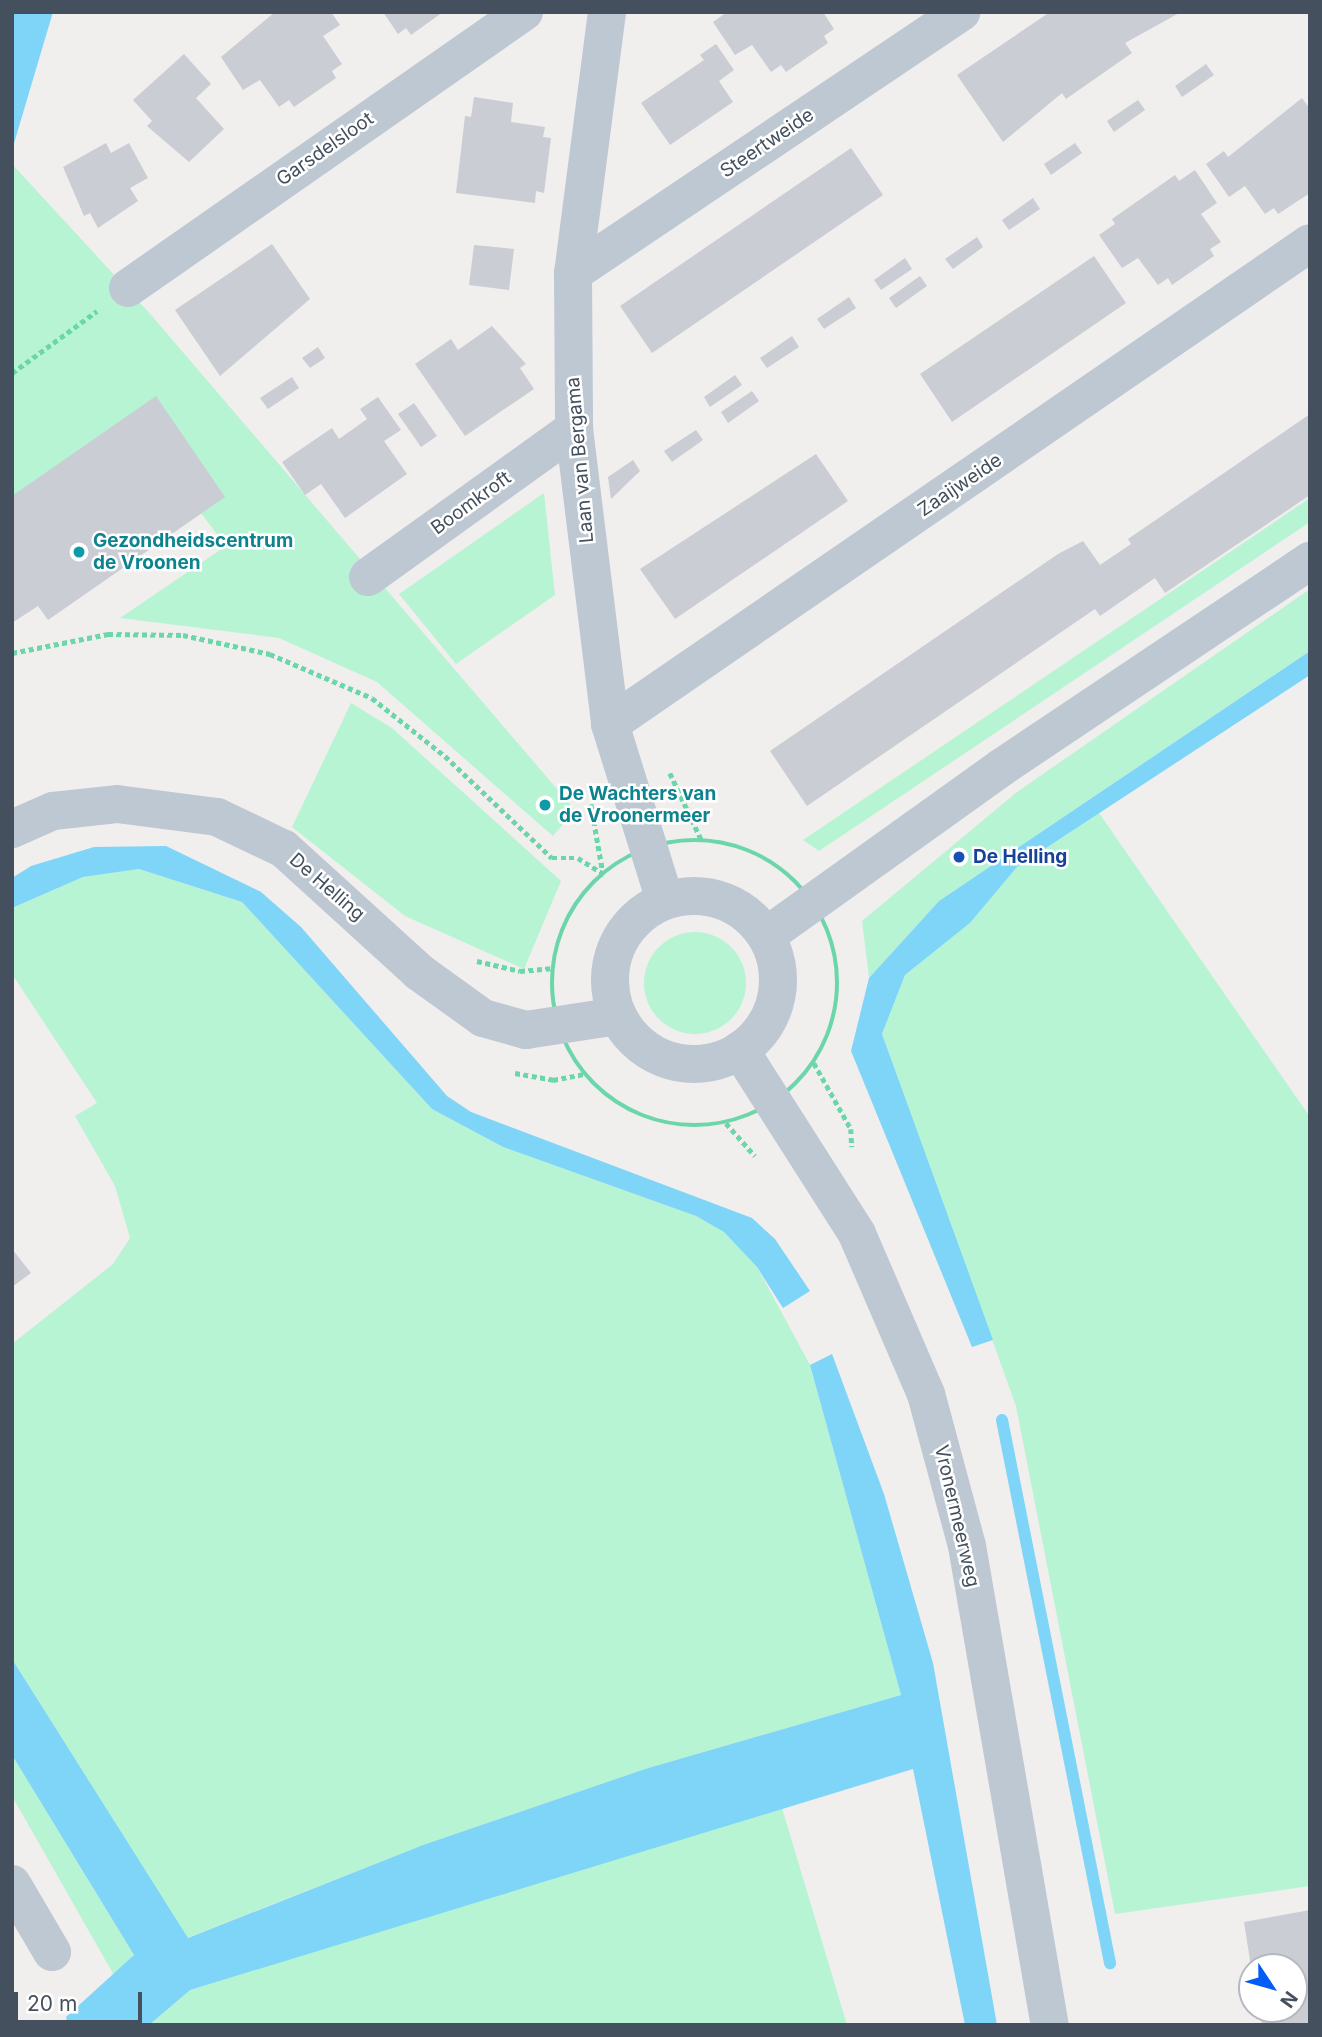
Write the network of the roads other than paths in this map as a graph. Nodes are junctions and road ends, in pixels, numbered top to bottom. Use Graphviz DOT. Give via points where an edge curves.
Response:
graph roads {
  1 [pos="524,12"];
  2 [pos="607,12"];
  3 [pos="961,12"];
  4 [pos="1310,243"];
  5 [pos="573,273"];
  6 [pos="128,288"];
  7 [pos="574,429"];
  8 [pos="1310,561"];
  9 [pos="368,577"];
  10 [pos="610,724"];
  11 [pos="12,829"];
  12 [pos="665,901"];
  13 [pos="766,936"];
  14 [pos="618,1016"];
  15 [pos="740,1050"];
  16 [pos="12,1884"];
  17 [pos="52,1952"];
  18 [pos="1050,2025"];
  1 -- 6 [label="street, Garsdelsloot"];
  2 -- 5 [label="street, Laan van Bergama"];
  3 -- 5 [label="street, Steertweide"];
  4 -- 10 [label="street, Zaaijweide"];
  5 -- 7 [label="street, Laan van Bergama"];
  7 -- 9 [label="street, Boomkroft"];
  7 -- 10 [label="street, Laan van Bergama"];
  8 -- 13 [label="street" via="1002,767"];
  10 -- 12 [label="street, Laan van Bergama"];
  11 -- 14 [label="street, De Helling" via="53,811 117,804 181,809 243,826 312,872 468,1010 510,1027 559,1027"];
  12 -- 13 [label="street" via="722,900"];
  12 -- 14 [label="street" via="628,928 616,948 610,971"];
  13 -- 15 [label="street" via="777,972 773,1010"];
  14 -- 15 [label="street" via="640,1044 671,1060 707,1063"];
  15 -- 18 [label="street, Vronermeerweg" via="857,1234 903,1335 943,1451 967,1546"];
  16 -- 17 [label="street"];
}
